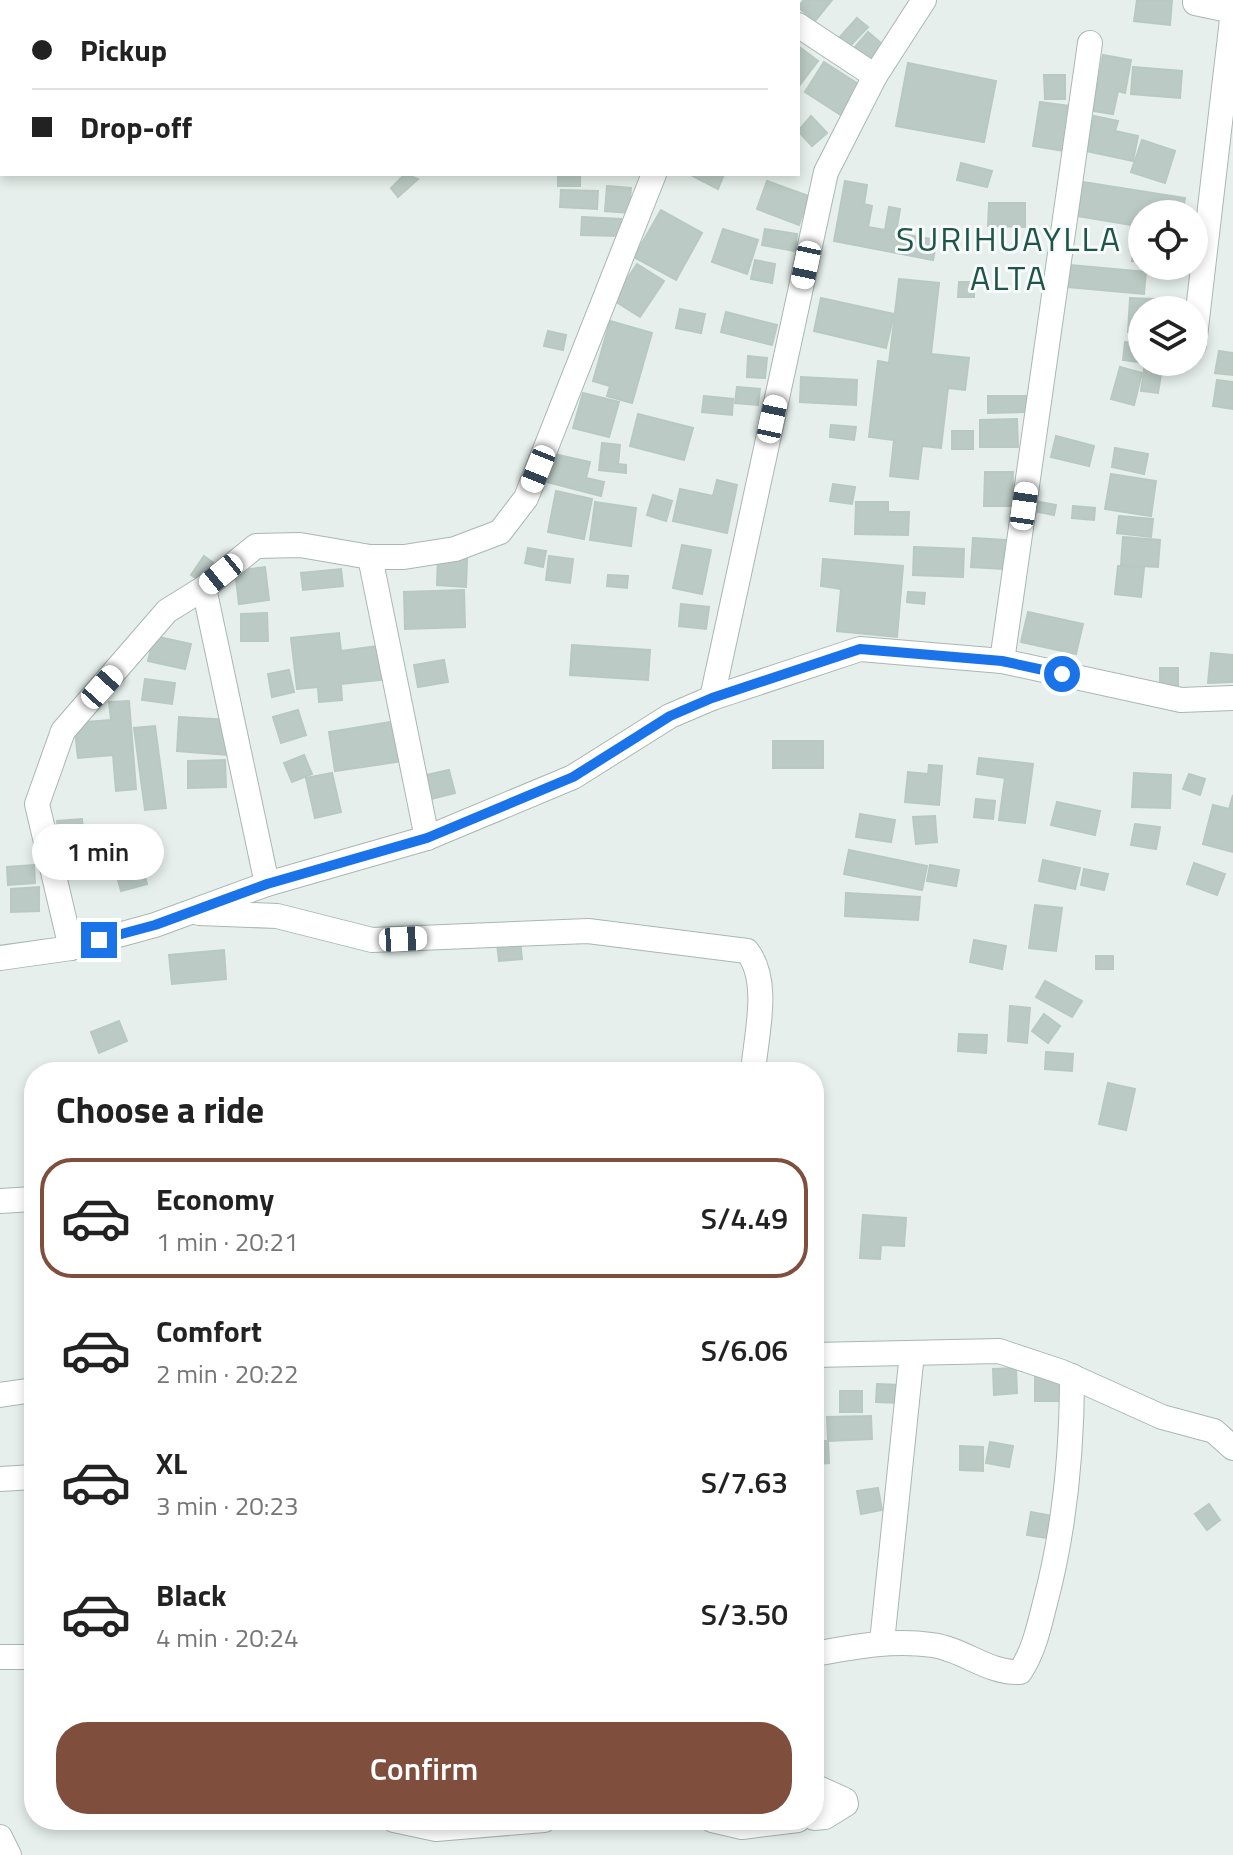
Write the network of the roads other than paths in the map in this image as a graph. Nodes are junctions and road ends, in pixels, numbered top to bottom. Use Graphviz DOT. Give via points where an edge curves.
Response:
graph roads {
  1 [pos="924,0"];
  2 [pos="1195,0"];
  3 [pos="800,26"];
  4 [pos="1090,43"];
  5 [pos="875,76"];
  6 [pos="653,176"];
  7 [pos="1200,296"];
  8 [pos="370,557"];
  9 [pos="204,588"];
  10 [pos="1002,661"];
  11 [pos="712,698"];
  12 [pos="1233,698"];
  13 [pos="427,838"];
  14 [pos="267,884"];
  15 [pos="188,913"];
  16 [pos="71,948"];
  17 [pos="0,958"];
  18 [pos="754,1062"];
  19 [pos="24,1200"];
  20 [pos="0,1201"];
  21 [pos="912,1353"];
  22 [pos="824,1355"];
  23 [pos="1072,1376"];
  24 [pos="24,1391"];
  25 [pos="0,1395"];
  26 [pos="1233,1448"];
  27 [pos="24,1478"];
  28 [pos="0,1479"];
  29 [pos="882,1642"];
  30 [pos="824,1652"];
  31 [pos="0,1657"];
  32 [pos="24,1657"];
  33 [pos="824,1791"];
  34 [pos="824,1817"];
  35 [pos="0,1837"];
  36 [pos="9,1855"];
  1 -- 5 [label="street"];
  2 -- 7 [label="street" via="1233,11"];
  3 -- 5 [label="street"];
  4 -- 10 [label="street"];
  5 -- 11 [label="street" via="826,172"];
  6 -- 8 [label="street" via="526,498 500,532 455,549"];
  8 -- 9 [label="street" via="300,545 256,546"];
  8 -- 13 [label="street"];
  9 -- 14 [label="street"];
  9 -- 16 [label="street" via="167,611 63,731 37,804"];
  10 -- 11 [label="street" via="860,649"];
  10 -- 12 [label="street" via="1181,700"];
  11 -- 13 [label="street" via="670,716 573,777"];
  13 -- 14 [label="street"];
  14 -- 15 [label="street"];
  15 -- 16 [label="street"];
  15 -- 18 [label="street" via="277,916 372,940 588,931 747,951 758,965 760,981"];
  16 -- 17 [label="street"];
  19 -- 20 [label="street"];
  21 -- 22 [label="street"];
  21 -- 23 [label="street" via="999,1351"];
  21 -- 29 [label="street"];
  23 -- 26 [label="street" via="1162,1417 1214,1431"];
  23 -- 29 [label="street" via="1072,1450 1056,1562 1031,1656 1020,1672 1005,1673 934,1645"];
  24 -- 25 [label="street"];
  27 -- 28 [label="street"];
  29 -- 30 [label="street"];
  31 -- 32 [label="street"];
  33 -- 34 [label="street" via="846,1804"];
  35 -- 36 [label="street"];
}
